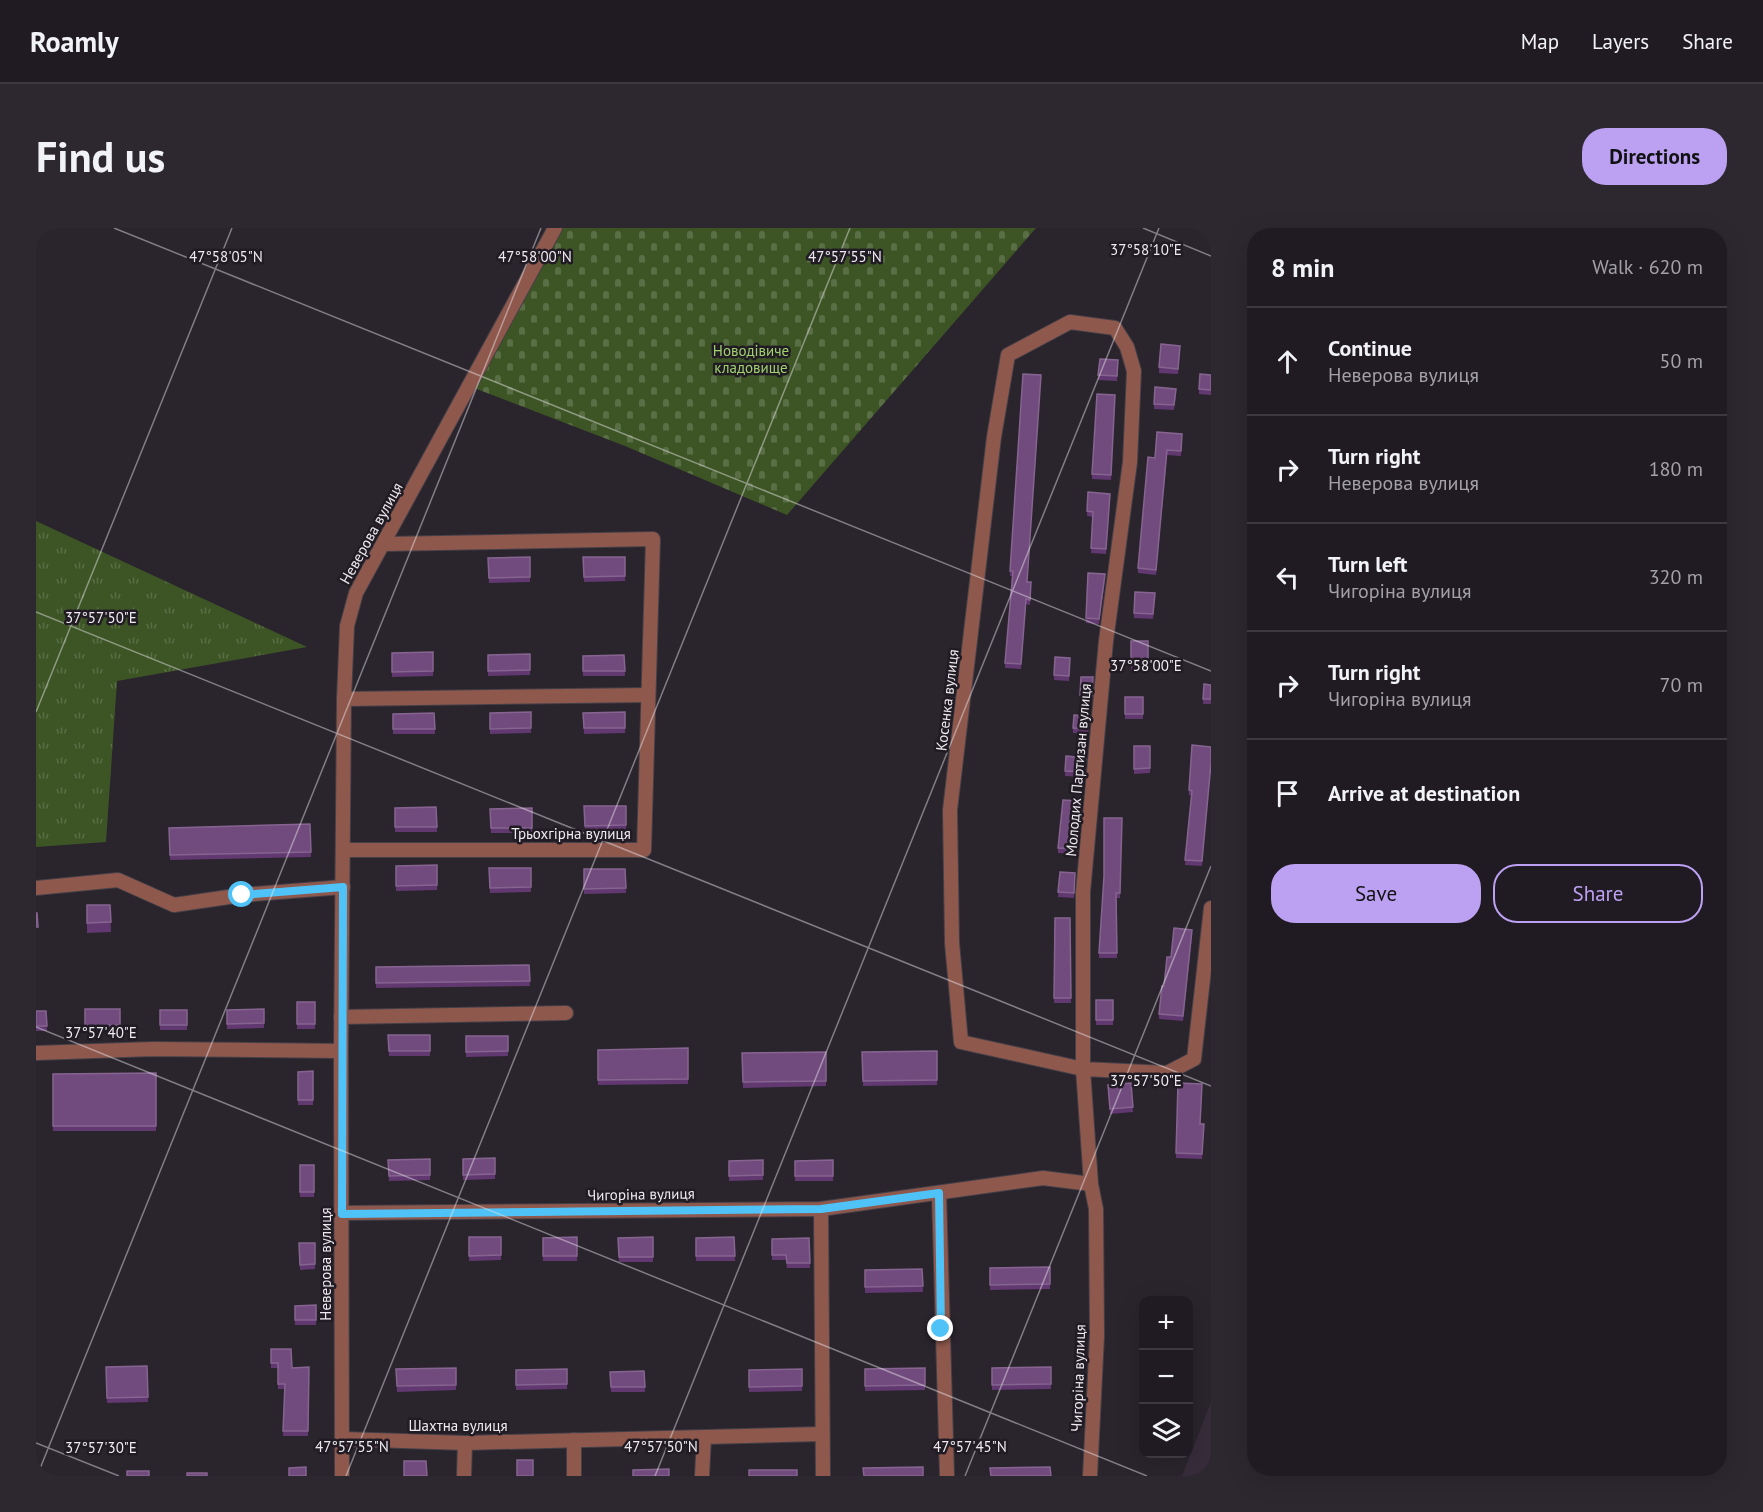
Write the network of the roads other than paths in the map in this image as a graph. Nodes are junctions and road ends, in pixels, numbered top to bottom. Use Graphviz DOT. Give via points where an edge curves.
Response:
graph roads {
  1 [pos="555,228"];
  2 [pos="1115,328"];
  3 [pos="385,544"];
  4 [pos="648,695"];
  5 [pos="344,699"];
  6 [pos="343,850"];
  7 [pos="343,887"];
  8 [pos="36,888"];
  9 [pos="1211,908"];
  10 [pos="566,1013"];
  11 [pos="341,1017"];
  12 [pos="341,1051"];
  13 [pos="36,1053"];
  14 [pos="1083,1070"];
  15 [pos="1091,1184"];
  16 [pos="939,1193"];
  17 [pos="821,1209"];
  18 [pos="342,1214"];
  19 [pos="821,1434"];
  20 [pos="704,1437"];
  21 [pos="342,1439"];
  22 [pos="574,1440"];
  23 [pos="465,1443"];
  24 [pos="342,1476"];
  25 [pos="464,1476"];
  26 [pos="574,1476"];
  27 [pos="702,1476"];
  28 [pos="823,1476"];
  29 [pos="947,1476"];
  30 [pos="1090,1476"];
  1 -- 3 [label="street, Неверова вулиця"];
  2 -- 14 [label="street, Молодих Партизан вулиця" via="1127,347 1134,370 1130,462 1106,641 1083,892"];
  2 -- 14 [label="street, Косенка вулиця" via="1070,322 1008,355 994,437 951,810 952,943 961,1042"];
  3 -- 4 [label="street, Трьохгірна вулиця" via="653,539"];
  3 -- 5 [label="street, Неверова вулиця" via="356,593 350,615"];
  4 -- 5 [label="street"];
  4 -- 6 [label="street, Трьохгірна вулиця" via="644,850"];
  5 -- 6 [label="street, Неверова вулиця"];
  6 -- 7 [label="street, Неверова вулиця"];
  7 -- 8 [label="street" via="174,905 118,880"];
  7 -- 11 [label="street, Неверова вулиця"];
  9 -- 14 [label="street" via="1194,1059 1167,1073"];
  10 -- 11 [label="street"];
  11 -- 12 [label="street, Неверова вулиця"];
  12 -- 13 [label="street" via="153,1049"];
  12 -- 18 [label="street, Неверова вулиця"];
  14 -- 15 [label="street, Молодих Партизан вулиця"];
  15 -- 16 [label="street, Чигоріна вулиця" via="1043,1178"];
  15 -- 30 [label="street, Чигоріна вулиця" via="1096,1209 1097,1336"];
  16 -- 17 [label="street, Чигоріна вулиця"];
  16 -- 29 [label="street"];
  17 -- 18 [label="street, Чигоріна вулиця"];
  17 -- 19 [label="street"];
  18 -- 21 [label="street, Неверова вулиця"];
  19 -- 20 [label="street, Шахтна вулиця"];
  19 -- 28 [label="street"];
  20 -- 22 [label="street, Шахтна вулиця"];
  20 -- 27 [label="street"];
  21 -- 23 [label="street, Шахтна вулиця"];
  21 -- 24 [label="street, Неверова вулиця"];
  22 -- 23 [label="street, Шахтна вулиця"];
  22 -- 26 [label="street"];
  23 -- 25 [label="street"];
}
